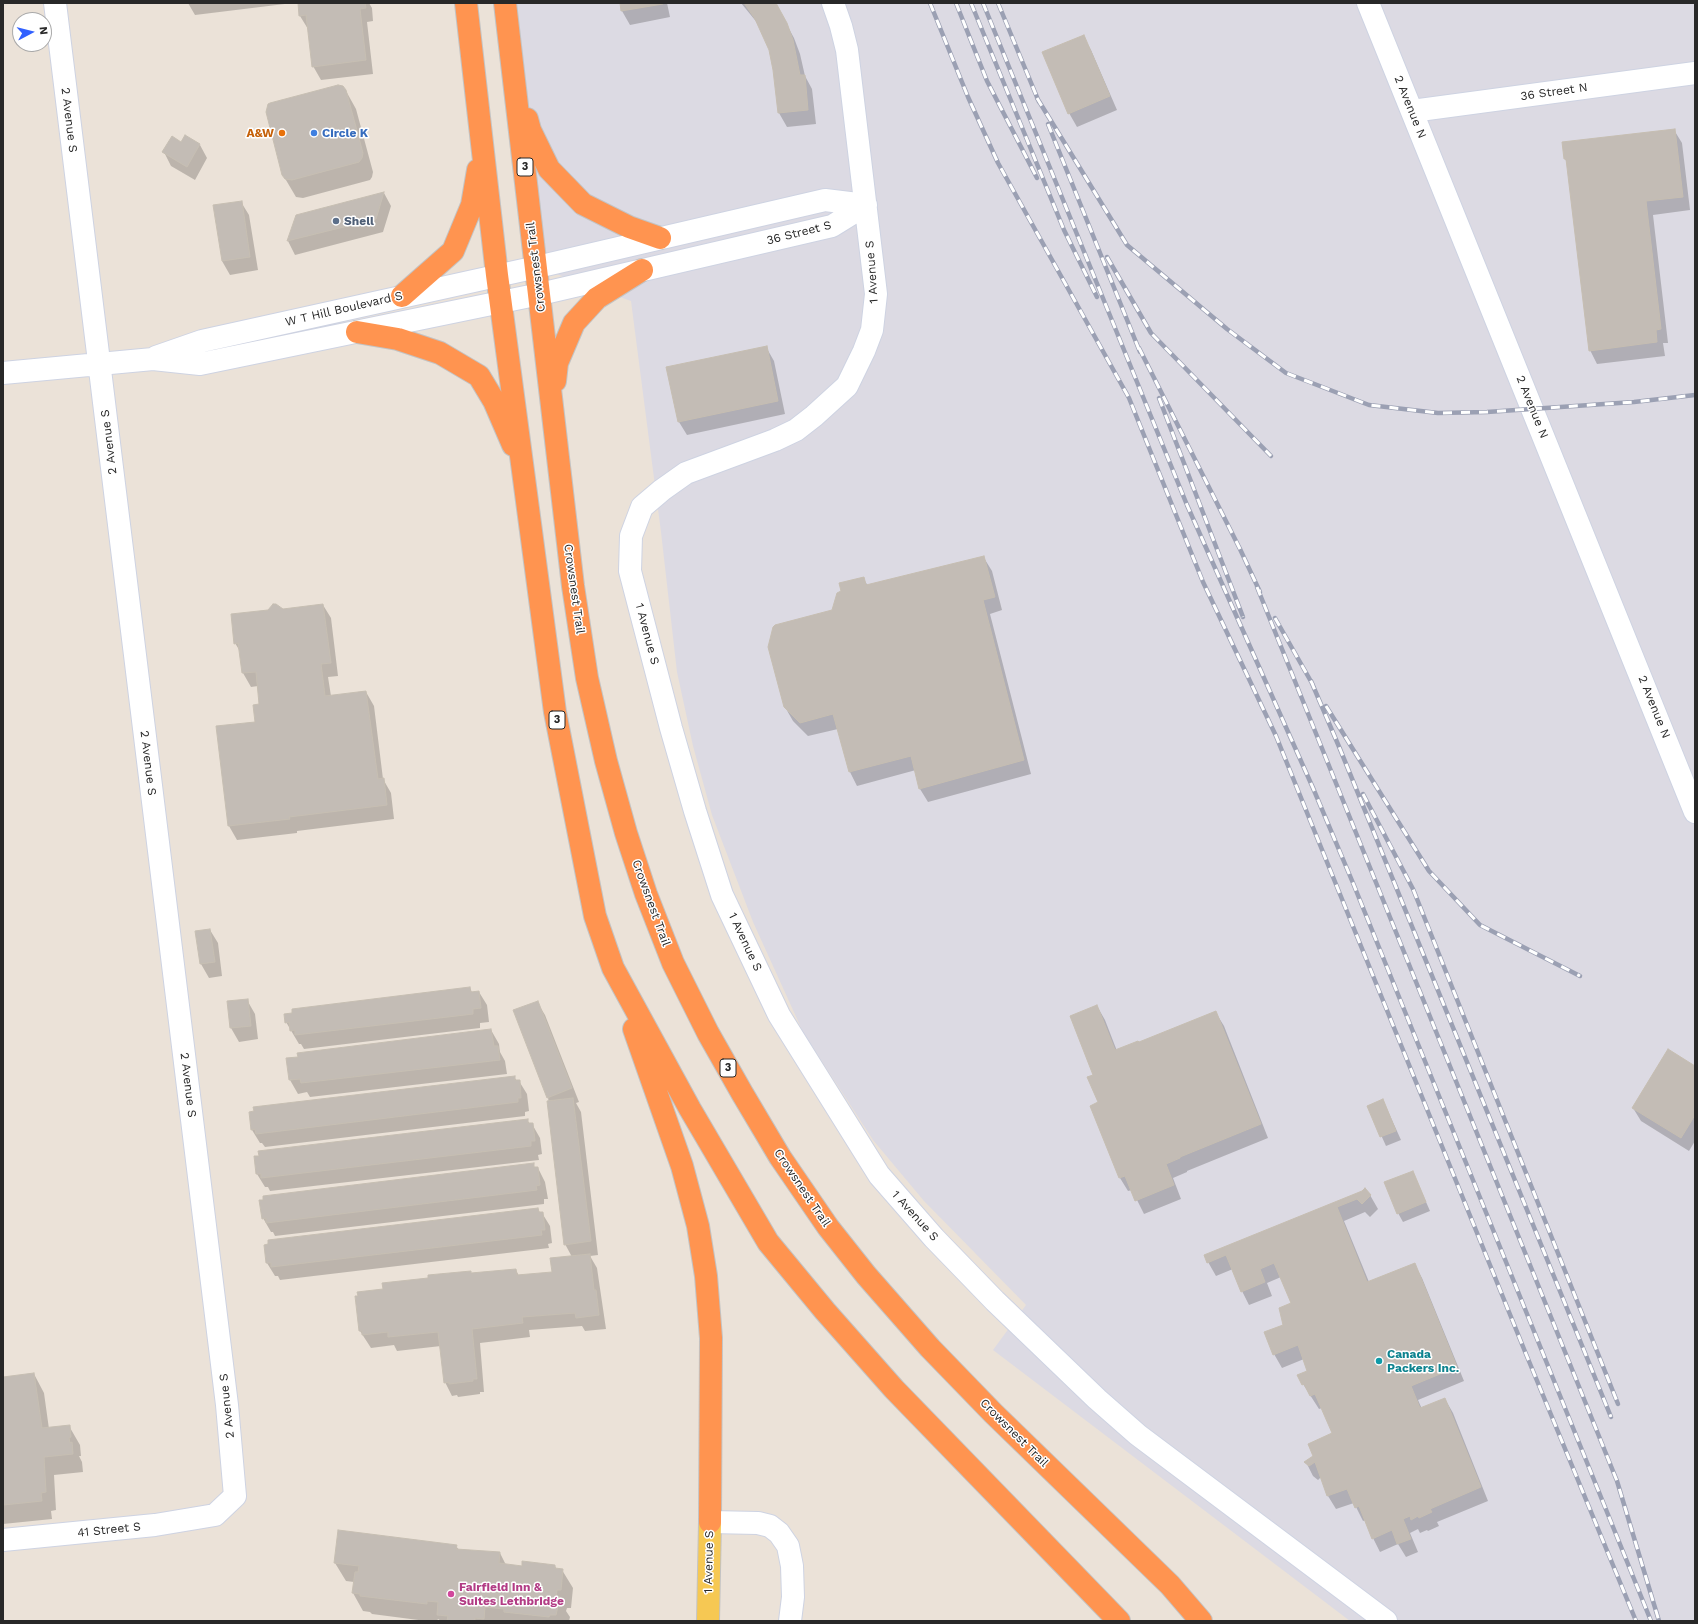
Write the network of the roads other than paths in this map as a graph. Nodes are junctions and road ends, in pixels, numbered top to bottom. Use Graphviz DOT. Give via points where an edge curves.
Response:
graph roads {
  1 [pos="55,3"];
  2 [pos="466,3"];
  3 [pos="505,3"];
  4 [pos="833,3"];
  5 [pos="1368,3"];
  6 [pos="513,68"];
  7 [pos="1695,73"];
  8 [pos="1412,111"];
  9 [pos="482,145"];
  10 [pos="866,205"];
  11 [pos="660,238"];
  12 [pos="537,267"];
  13 [pos="642,270"];
  14 [pos="497,274"];
  15 [pos="540,294"];
  16 [pos="402,296"];
  17 [pos="501,302"];
  18 [pos="357,332"];
  19 [pos="153,358"];
  20 [pos="99,363"];
  21 [pos="3,373"];
  22 [pos="553,414"];
  23 [pos="523,468"];
  24 [pos="1691,791"];
  25 [pos="1695,812"];
  26 [pos="613,968"];
  27 [pos="215,1515"];
  28 [pos="710,1522"];
  29 [pos="3,1540"];
  30 [pos="1170,1585"];
  31 [pos="708,1621"];
  32 [pos="790,1621"];
  33 [pos="1119,1621"];
  34 [pos="1202,1621"];
  35 [pos="1211,1621"];
  36 [pos="1386,1621"];
  1 -- 20 [label="street, 2 Avenue S"];
  2 -- 9 [label="highway, 3"];
  3 -- 6 [label="highway, Crowsnest Trail / 3"];
  4 -- 10 [label="street, 1 Avenue S" via="848,50"];
  5 -- 8 [label="street, 2 Avenue N"];
  6 -- 11 [label="highway" via="530,130 549,169 583,204 629,227"];
  6 -- 12 [label="highway, Crowsnest Trail / 3"];
  7 -- 8 [label="street, 36 Street N"];
  8 -- 24 [label="street, 2 Avenue N"];
  9 -- 14 [label="highway, 3"];
  9 -- 16 [label="highway" via="472,205 453,251"];
  10 -- 11 [label="street, 36 Street S" via="825,200"];
  10 -- 13 [label="street, 36 Street S" via="832,226"];
  10 -- 36 [label="street, 1 Avenue S" via="876,294 875,312 864,352 847,386 796,430 686,473 642,507 631,536 630,571 671,728 722,895 779,1015 879,1175 934,1238 995,1301 1097,1399 1138,1434"];
  11 -- 12 [label="street, 36 Street S"];
  12 -- 14 [label="street, W T Hill Boulevard S"];
  12 -- 15 [label="highway, Crowsnest Trail / 3"];
  13 -- 15 [label="street, 36 Street S"];
  13 -- 22 [label="highway" via="597,298 574,324 557,363"];
  14 -- 16 [label="street, W T Hill Boulevard S"];
  14 -- 17 [label="highway, 3"];
  15 -- 17 [label="street, W T Hill Boulevard S"];
  15 -- 22 [label="highway, Crowsnest Trail / 3"];
  16 -- 19 [label="street, W T Hill Boulevard S" via="202,341"];
  17 -- 18 [label="street, W T Hill Boulevard S"];
  17 -- 23 [label="highway, 3"];
  18 -- 19 [label="street, W T Hill Boulevard S" via="200,364"];
  18 -- 23 [label="highway" via="398,339 440,353 479,376 494,401"];
  19 -- 20 [label="street, W T Hill Boulevard S"];
  20 -- 21 [label="street, W T Hill Boulevard S"];
  20 -- 27 [label="street, 2 Avenue S" via="227,1405 235,1496"];
  22 -- 30 [label="highway, Crowsnest Trail / 3" via="573,586 587,678 606,761 646,894 673,963 708,1033 780,1157 828,1227 866,1275 930,1348"];
  23 -- 26 [label="highway, 3" via="555,712 595,916"];
  24 -- 25 [label="street, 2 Avenue N"];
  26 -- 28 [label="highway" via="682,1166 698,1226 706,1276 710,1338"];
  26 -- 33 [label="highway, 3" via="694,1116 768,1242 894,1389"];
  27 -- 29 [label="street, 41 Street S" via="155,1525"];
  28 -- 31 [label="main road, 1 Avenue S"];
  28 -- 32 [label="street, 1 Avenue S" via="758,1523 770,1526 779,1533 788,1546 792,1566 793,1596"];
  30 -- 34 [label="highway, Crowsnest Trail / 3"];
  30 -- 35 [label="highway"];
}
